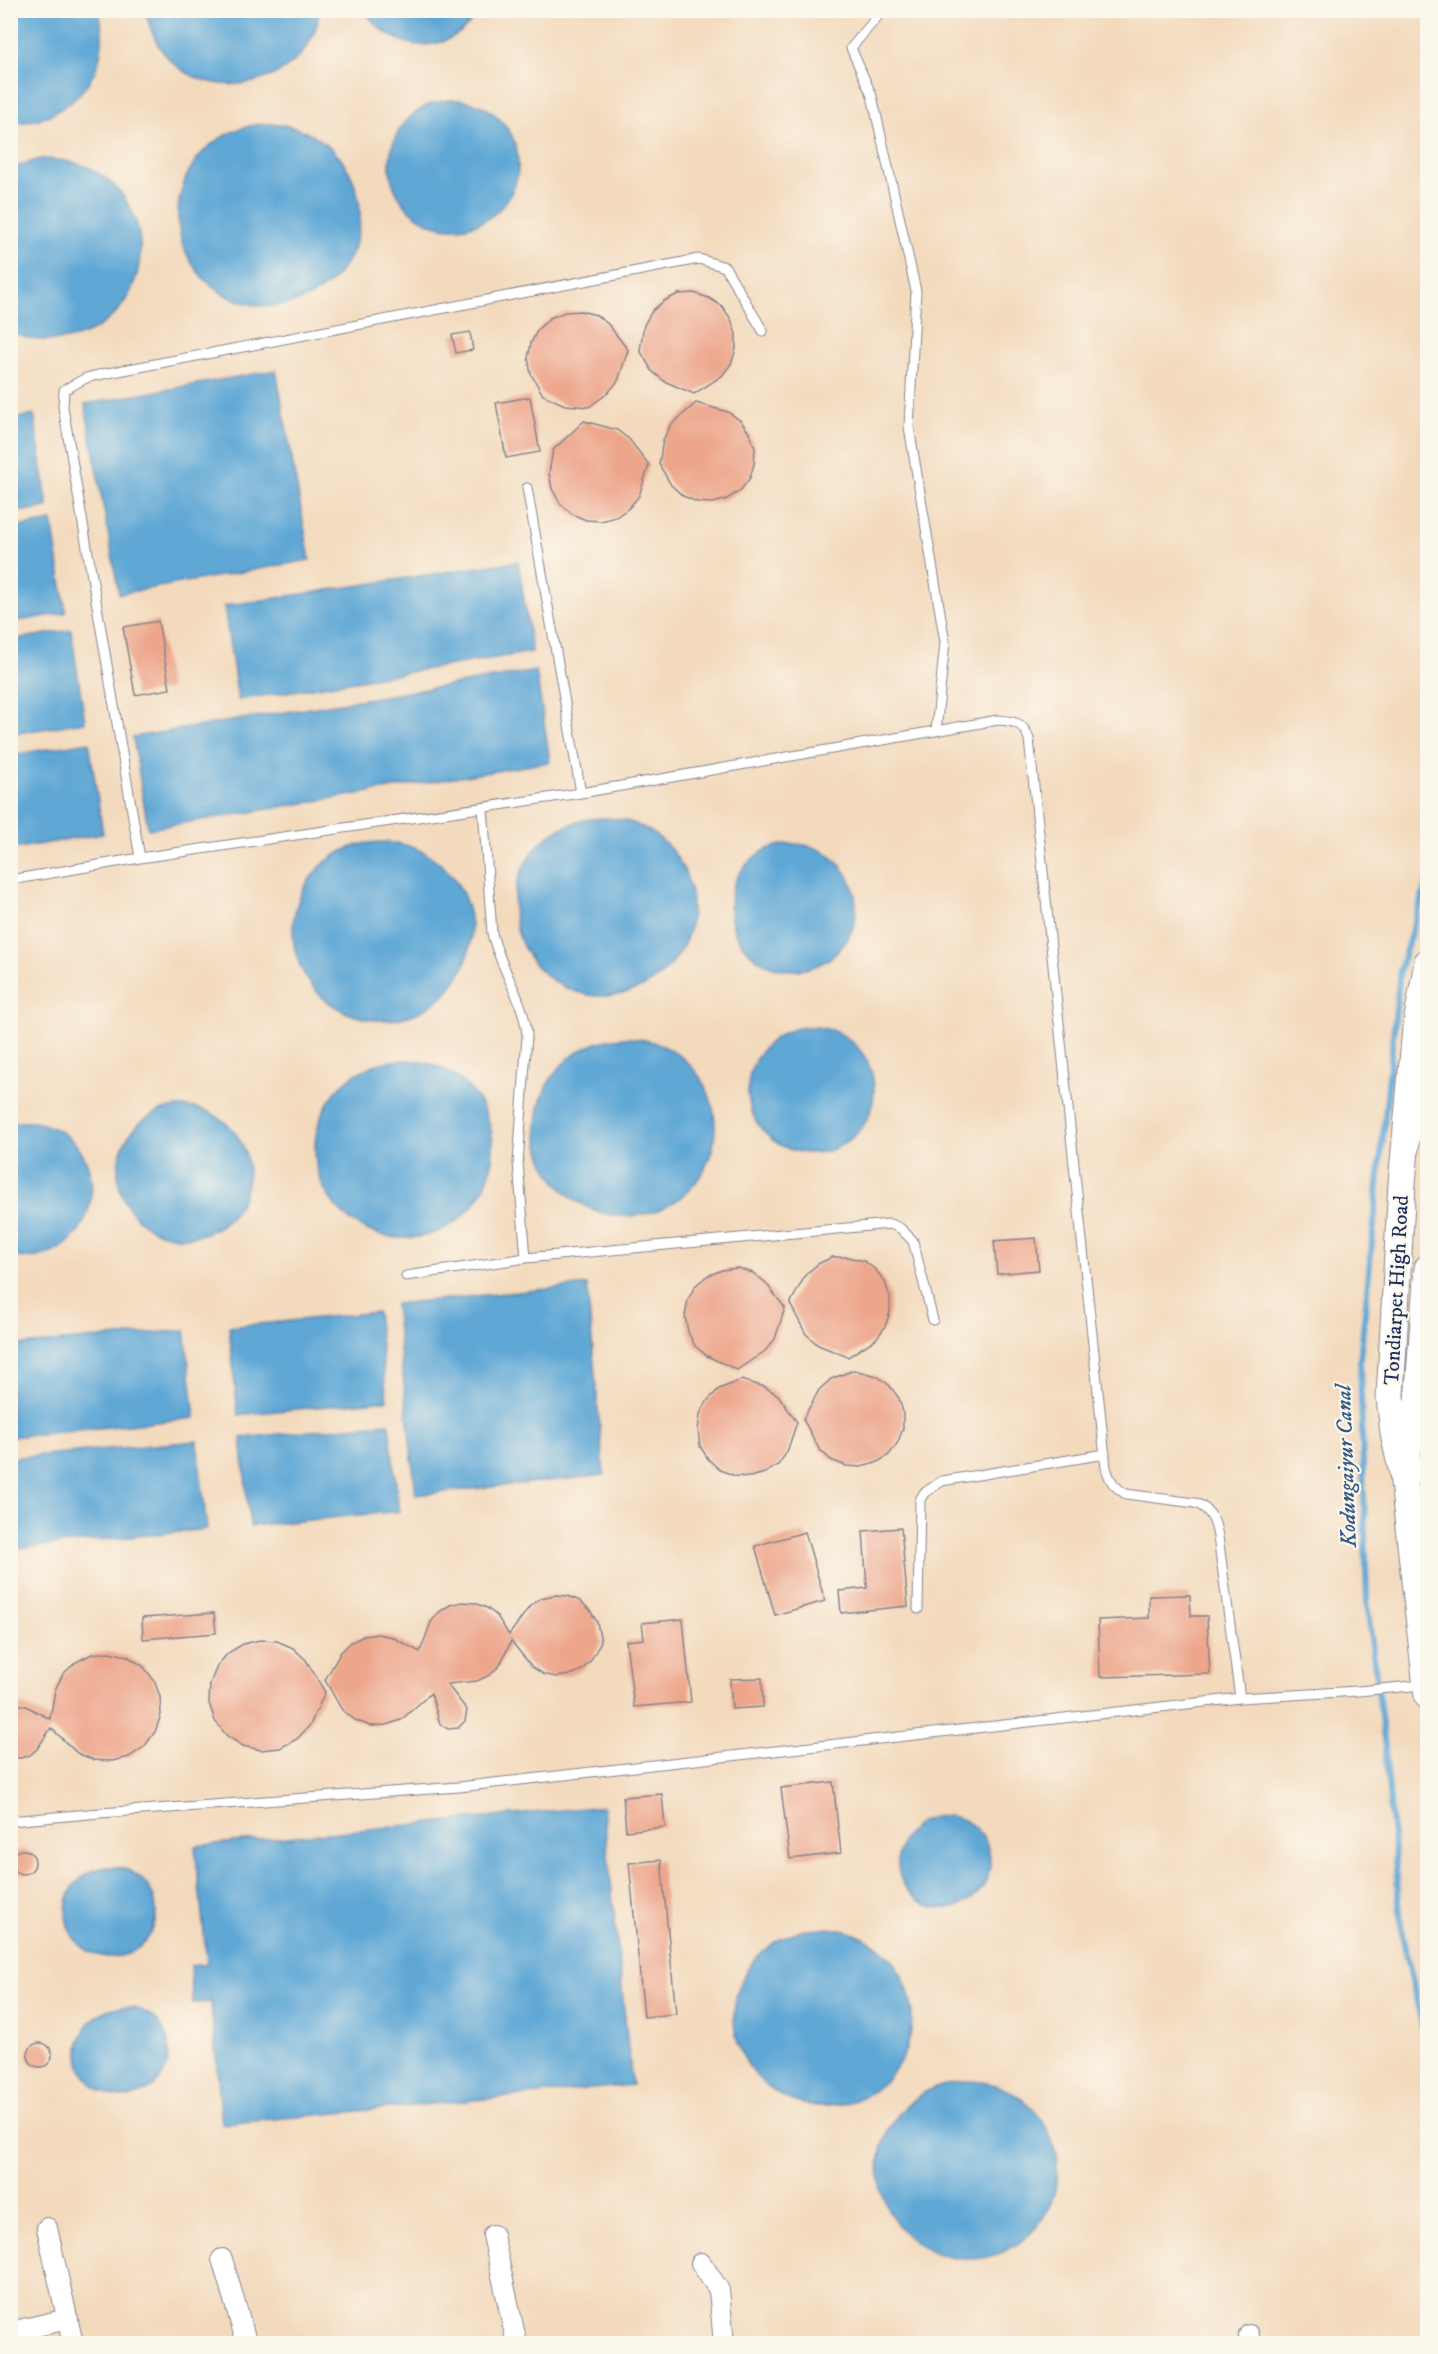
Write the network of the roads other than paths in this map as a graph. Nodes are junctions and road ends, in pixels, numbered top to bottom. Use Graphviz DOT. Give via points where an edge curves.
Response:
graph roads {
  1 [pos="884,10"];
  2 [pos="764,331"];
  3 [pos="527,488"];
  4 [pos="936,731"];
  5 [pos="581,794"];
  6 [pos="483,808"];
  7 [pos="140,858"];
  8 [pos="10,879"];
  9 [pos="1428,962"];
  10 [pos="526,1258"];
  11 [pos="1428,1268"];
  12 [pos="406,1276"];
  13 [pos="933,1320"];
  14 [pos="1105,1454"];
  15 [pos="1415,1472"];
  16 [pos="918,1608"];
  17 [pos="1427,1690"];
  18 [pos="1240,1698"];
  19 [pos="10,1821"];
  20 [pos="47,2228"];
  21 [pos="493,2235"];
  22 [pos="222,2259"];
  23 [pos="701,2263"];
  24 [pos="68,2319"];
  25 [pos="10,2332"];
  26 [pos="73,2343"];
  27 [pos="247,2343"];
  28 [pos="517,2343"];
  29 [pos="724,2343"];
  1 -- 4 [label="lane" via="851,48 872,96 916,291 909,427 945,642"];
  2 -- 7 [label="lane" via="725,267 699,259 98,375 64,390 63,407"];
  3 -- 5 [label="lane"];
  4 -- 5 [label="lane"];
  4 -- 14 [label="lane" via="1013,721 1023,727 1029,740"];
  5 -- 6 [label="lane"];
  6 -- 7 [label="lane"];
  6 -- 10 [label="lane" via="494,941 526,1023 518,1163"];
  7 -- 8 [label="lane"];
  9 -- 15 [label="main road, Tondiarpet High Road" via="1416,1029 1402,1183 1390,1397 1394,1434"];
  10 -- 12 [label="lane"];
  10 -- 13 [label="lane" via="890,1224 913,1241"];
  11 -- 15 [label="main road, Tondiarpet High Road"];
  14 -- 16 [label="lane" via="942,1481 924,1492 920,1500"];
  14 -- 18 [label="lane" via="1108,1476 1117,1489 1126,1494 1196,1503 1205,1506 1211,1515 1220,1544"];
  15 -- 17 [label="main road, Tondiarpet High Road"];
  17 -- 18 [label="lane" via="1392,1688"];
  18 -- 19 [label="lane" via="459,1787"];
  20 -- 24 [label="street"];
  21 -- 28 [label="street"];
  22 -- 27 [label="street"];
  23 -- 29 [label="street" via="719,2290"];
  24 -- 25 [label="street"];
  24 -- 26 [label="street"];
}
